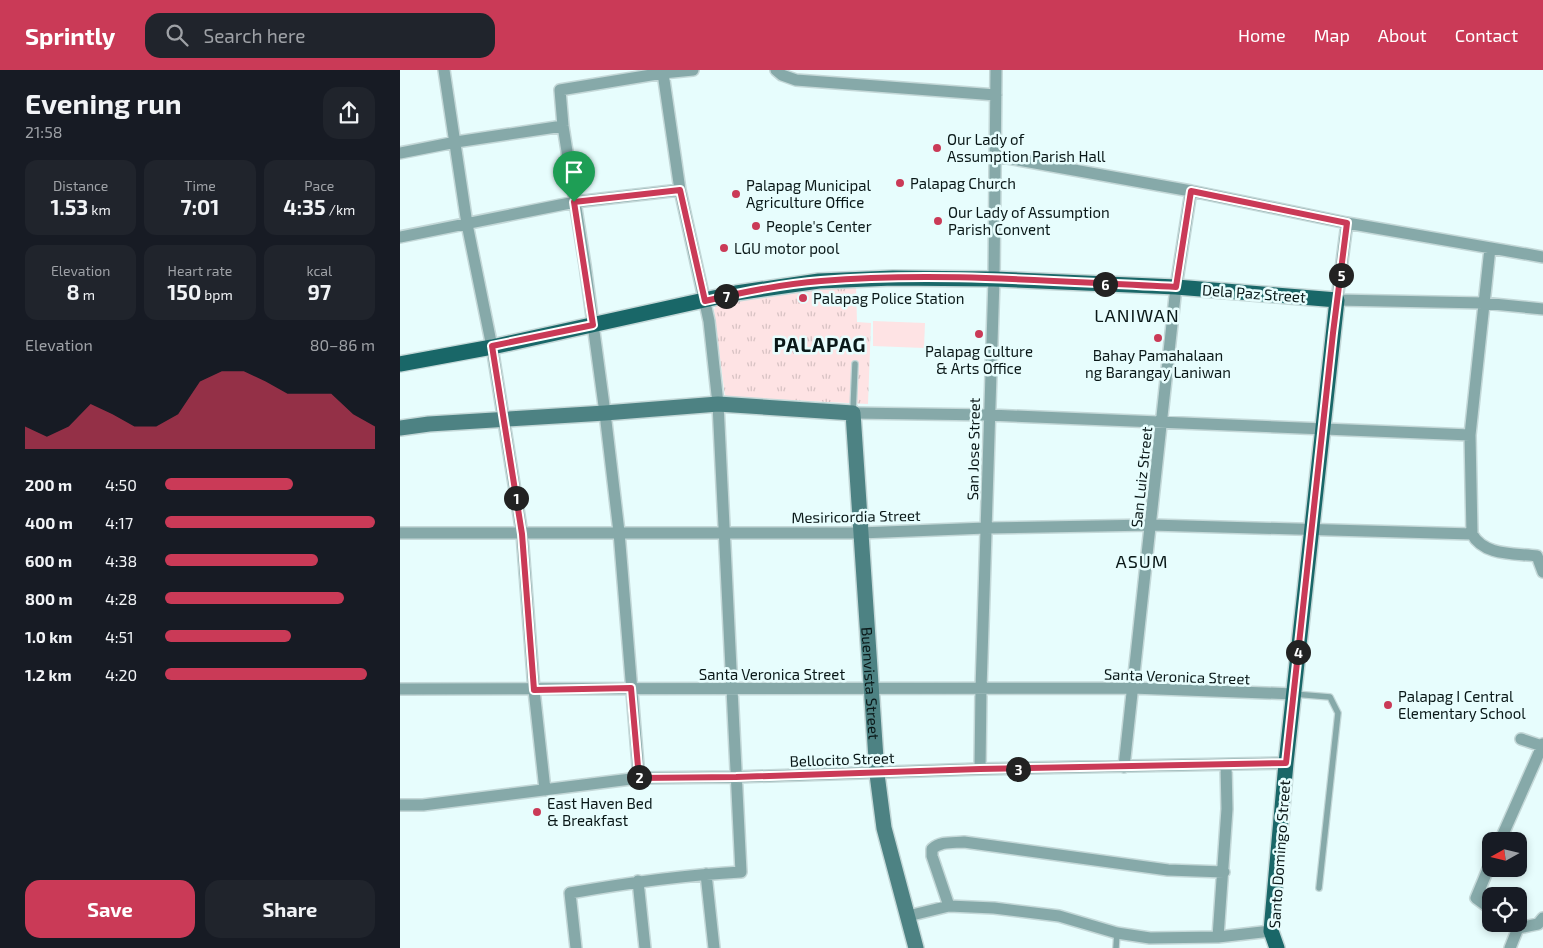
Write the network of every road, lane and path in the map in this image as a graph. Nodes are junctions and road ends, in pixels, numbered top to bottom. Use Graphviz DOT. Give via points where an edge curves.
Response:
graph roads {
  1 [pos="444,70"];
  2 [pos="693,70"];
  3 [pos="776,70"];
  4 [pos="996,70"];
  5 [pos="662,73"];
  6 [pos="996,95"];
  7 [pos="563,126"];
  8 [pos="456,142"];
  9 [pos="400,153"];
  10 [pos="996,156"];
  11 [pos="680,190"];
  12 [pos="1191,191"];
  13 [pos="574,202"];
  14 [pos="1347,223"];
  15 [pos="467,224"];
  16 [pos="400,237"];
  17 [pos="1490,248"];
  18 [pos="1543,257"];
  19 [pos="994,279"];
  20 [pos="1176,287"];
  21 [pos="1338,300"];
  22 [pos="705,301"];
  23 [pos="1483,302"];
  24 [pos="1543,309"];
  25 [pos="593,325"];
  26 [pos="492,346"];
  27 [pos="400,364"];
  28 [pos="855,364"];
  29 [pos="718,404"];
  30 [pos="605,413"];
  31 [pos="853,413"];
  32 [pos="989,415"];
  33 [pos="505,420"];
  34 [pos="1162,421"];
  35 [pos="400,428"];
  36 [pos="1322,428"];
  37 [pos="1470,435"];
  38 [pos="1151,525"];
  39 [pos="986,528"];
  40 [pos="1312,528"];
  41 [pos="618,532"];
  42 [pos="726,532"];
  43 [pos="400,533"];
  44 [pos="860,533"];
  45 [pos="522,534"];
  46 [pos="1472,534"];
  47 [pos="1543,572"];
  48 [pos="631,688"];
  49 [pos="732,688"];
  50 [pos="1132,688"];
  51 [pos="400,689"];
  52 [pos="981,689"];
  53 [pos="534,690"];
  54 [pos="872,690"];
  55 [pos="1294,694"];
  56 [pos="1522,739"];
  57 [pos="1543,745"];
  58 [pos="1286,763"];
  59 [pos="1226,765"];
  60 [pos="1124,767"];
  61 [pos="980,769"];
  62 [pos="878,774"];
  63 [pos="736,777"];
  64 [pos="639,778"];
  65 [pos="545,790"];
  66 [pos="400,805"];
  67 [pos="1504,832"];
  68 [pos="1224,872"];
  69 [pos="706,874"];
  70 [pos="1484,878"];
  71 [pos="638,881"];
  72 [pos="1319,888"];
  73 [pos="1482,902"];
  74 [pos="949,906"];
  75 [pos="908,916"];
  76 [pos="1543,918"];
  77 [pos="1527,925"];
  78 [pos="1271,931"];
  79 [pos="1514,932"];
  80 [pos="1117,933"];
  81 [pos="1218,937"];
  82 [pos="576,948"];
  83 [pos="645,948"];
  84 [pos="714,948"];
  85 [pos="916,948"];
  86 [pos="1116,948"];
  87 [pos="1277,948"];
  88 [pos="1510,948"];
  1 -- 8 [label="street"];
  2 -- 5 [label="street"];
  3 -- 6 [label="street" via="796,80"];
  4 -- 6 [label="street, San Jose Street"];
  5 -- 7 [label="street" via="560,90"];
  5 -- 11 [label="street"];
  6 -- 10 [label="street, San Jose Street"];
  7 -- 8 [label="street"];
  7 -- 13 [label="street"];
  8 -- 9 [label="street"];
  8 -- 15 [label="street"];
  10 -- 12 [label="street"];
  10 -- 19 [label="street, San Jose Street"];
  11 -- 13 [label="street"];
  11 -- 22 [label="street"];
  12 -- 14 [label="street"];
  12 -- 20 [label="street, San Luiz Street"];
  13 -- 15 [label="street"];
  13 -- 25 [label="street"];
  14 -- 17 [label="street"];
  14 -- 21 [label="street, Santo Domingo Street"];
  15 -- 16 [label="street"];
  15 -- 26 [label="street"];
  17 -- 18 [label="street"];
  17 -- 23 [label="street"];
  19 -- 20 [label="main road, Dela Paz Street"];
  19 -- 22 [label="main road, Dela Paz Street" via="819,281 736,293"];
  19 -- 32 [label="street, San Jose Street"];
  20 -- 21 [label="main road, Dela Paz Street"];
  20 -- 34 [label="street, San Luiz Street"];
  21 -- 23 [label="street"];
  21 -- 36 [label="main road, Santo Domingo Street"];
  22 -- 25 [label="main road, Dela Paz Street"];
  22 -- 29 [label="street"];
  23 -- 24 [label="street"];
  23 -- 37 [label="street"];
  25 -- 26 [label="main road, Dela Paz Street"];
  25 -- 30 [label="street"];
  26 -- 27 [label="main road, Dela Paz Street"];
  26 -- 33 [label="street"];
  28 -- 31 [label="lane"];
  29 -- 30 [label="street"];
  29 -- 31 [label="street"];
  29 -- 42 [label="street"];
  30 -- 33 [label="street"];
  30 -- 41 [label="street"];
  31 -- 32 [label="street"];
  31 -- 44 [label="street, Buenvista Street"];
  32 -- 34 [label="street"];
  32 -- 39 [label="street, San Jose Street"];
  33 -- 35 [label="street"];
  33 -- 45 [label="street"];
  34 -- 36 [label="street"];
  34 -- 38 [label="street, San Luiz Street"];
  36 -- 37 [label="street"];
  36 -- 40 [label="main road, Santo Domingo Street"];
  37 -- 46 [label="street"];
  38 -- 39 [label="street, Mesiricordia Street"];
  38 -- 40 [label="street, Mesiricordia Street"];
  38 -- 50 [label="street, San Luiz Street"];
  39 -- 44 [label="street, Mesiricordia Street"];
  39 -- 52 [label="street, San Jose Street"];
  40 -- 46 [label="street, Mesiricordia Street"];
  40 -- 55 [label="main road, Santo Domingo Street"];
  41 -- 42 [label="street, Mesiricordia Street"];
  41 -- 45 [label="street, Mesiricordia Street"];
  41 -- 48 [label="street"];
  42 -- 44 [label="street, Mesiricordia Street"];
  42 -- 49 [label="street"];
  43 -- 45 [label="street, Mesiricordia Street"];
  44 -- 54 [label="street, Buenvista Street"];
  45 -- 53 [label="street"];
  46 -- 47 [label="street" via="1477,543 1488,550 1537,556"];
  48 -- 49 [label="street, Santa Veronica Street"];
  48 -- 53 [label="street, Santa Veronica Street"];
  48 -- 64 [label="street"];
  49 -- 54 [label="street, Santa Veronica Street"];
  49 -- 63 [label="street"];
  50 -- 52 [label="street, Santa Veronica Street"];
  50 -- 55 [label="street, Santa Veronica Street"];
  50 -- 60 [label="street, San Luiz Street"];
  51 -- 53 [label="street, Santa Veronica Street"];
  52 -- 54 [label="street, Santa Veronica Street"];
  52 -- 61 [label="street, San Jose Street"];
  53 -- 65 [label="street"];
  54 -- 62 [label="street, Buenvista Street"];
  55 -- 58 [label="main road, Santo Domingo Street"];
  55 -- 72 [label="lane" via="1330,697 1338,713"];
  56 -- 57 [label="street"];
  57 -- 67 [label="street"];
  58 -- 59 [label="street, Bellocito Street"];
  58 -- 78 [label="main road, Santo Domingo Street"];
  59 -- 60 [label="street, Bellocito Street"];
  59 -- 68 [label="street"];
  60 -- 61 [label="street, Bellocito Street"];
  61 -- 62 [label="street, Bellocito Street"];
  62 -- 63 [label="street, Bellocito Street"];
  62 -- 75 [label="street, Buenvista Street" via="884,828"];
  63 -- 64 [label="street, Bellocito Street"];
  63 -- 69 [label="street" via="741,872"];
  64 -- 65 [label="street, Bellocito Street"];
  65 -- 66 [label="street, Bellocito Street"];
  68 -- 74 [label="street" via="1168,870 964,842 942,843 932,849 932,856"];
  68 -- 81 [label="street"];
  69 -- 71 [label="street"];
  69 -- 84 [label="street"];
  70 -- 73 [label="street" via="1476,898"];
  71 -- 82 [label="street" via="570,893"];
  71 -- 83 [label="street"];
  74 -- 75 [label="street"];
  74 -- 80 [label="street" via="1059,916"];
  75 -- 85 [label="street, Buenvista Street"];
  76 -- 77 [label="street" via="1538,924"];
  78 -- 81 [label="street"];
  78 -- 87 [label="main road, Santo Domingo Street"];
  79 -- 88 [label="street"];
  80 -- 81 [label="street" via="1150,938"];
  80 -- 86 [label="lane"];
}
